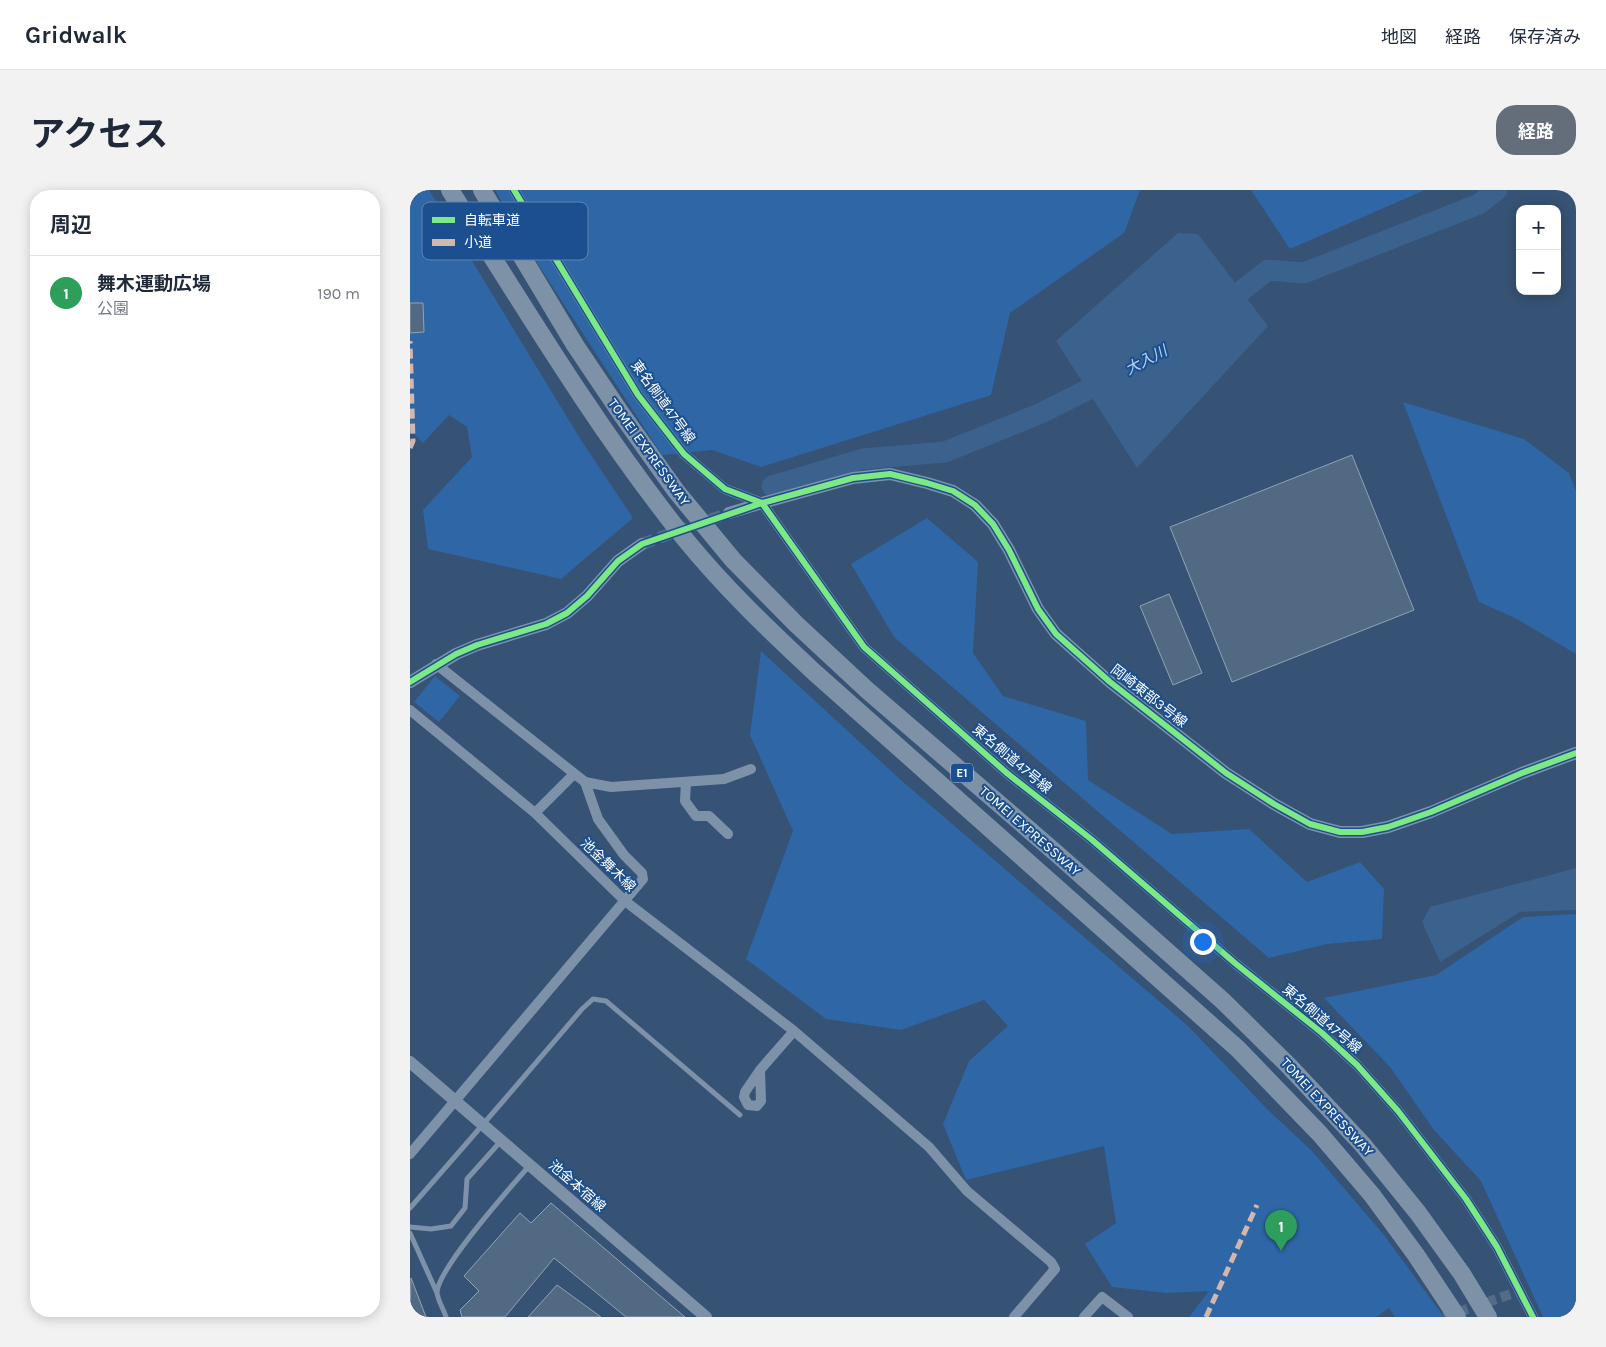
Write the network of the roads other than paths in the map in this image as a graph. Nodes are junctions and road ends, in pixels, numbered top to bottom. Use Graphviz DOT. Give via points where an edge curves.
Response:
graph roads {
  1 [pos="450,190"];
  2 [pos="482,190"];
  3 [pos="514,190"];
  4 [pos="458,202"];
  5 [pos="489,202"];
  6 [pos="521,202"];
  7 [pos="494,260"];
  8 [pos="524,260"];
  9 [pos="556,260"];
  10 [pos="762,502"];
  11 [pos="729,513"];
  12 [pos="642,544"];
  13 [pos="436,664"];
  14 [pos="410,682"];
  15 [pos="410,710"];
  16 [pos="1576,753"];
  17 [pos="751,769"];
  18 [pos="574,774"];
  19 [pos="585,782"];
  20 [pos="686,782"];
  21 [pos="535,813"];
  22 [pos="728,834"];
  23 [pos="625,901"];
  24 [pos="794,1031"];
  25 [pos="410,1062"];
  26 [pos="760,1070"];
  27 [pos="455,1102"];
  28 [pos="740,1115"];
  29 [pos="501,1141"];
  30 [pos="410,1154"];
  31 [pos="529,1165"];
  32 [pos="411,1207"];
  33 [pos="410,1214"];
  34 [pos="410,1226"];
  35 [pos="410,1233"];
  36 [pos="437,1293"];
  37 [pos="446,1317"];
  38 [pos="706,1317"];
  39 [pos="1014,1317"];
  40 [pos="1084,1317"];
  41 [pos="1128,1317"];
  42 [pos="1457,1317"];
  43 [pos="1488,1317"];
  44 [pos="1533,1317"];
  1 -- 4 [label="highway, TOMEI EXPRESSWAY / E1"];
  2 -- 5 [label="highway, TOMEI EXPRESSWAY / E1"];
  3 -- 6 [label="street, 東名側道47号線"];
  7 -- 42 [label="highway, TOMEI EXPRESSWAY / E1" via="617,448 685,539 747,609 1244,1055 1320,1134 1372,1195"];
  8 -- 43 [label="highway, TOMEI EXPRESSWAY / E1" via="622,415 676,491 733,560 868,690 1223,1001 1290,1066 1363,1145 1418,1213"];
  9 -- 10 [label="street, 東名側道47号線" via="638,395 684,454 726,489"];
  10 -- 11 [label="street, 岡崎東部3号線"];
  10 -- 16 [label="street, 岡崎東部3号線" via="853,478 890,474 953,492 975,505 992,524 1038,609 1056,634 1110,682 1226,773 1310,824 1340,832 1388,827"];
  10 -- 44 [label="street, 東名側道47号線" via="864,647 1008,774 1091,839 1357,1065 1398,1111 1466,1199 1497,1247"];
  12 -- 13 [label="street" via="618,561 566,614 546,624 477,645"];
  13 -- 14 [label="street"];
  13 -- 18 [label="street"];
  15 -- 21 [label="street, 池金舞木線"];
  17 -- 20 [label="street" via="724,779"];
  18 -- 19 [label="street"];
  18 -- 21 [label="street"];
  19 -- 20 [label="street" via="611,787"];
  19 -- 23 [label="street" via="598,819 624,856 642,873 643,879"];
  20 -- 22 [label="street" via="685,801 696,816 709,816"];
  21 -- 23 [label="street, 池金舞木線"];
  23 -- 24 [label="street, 池金舞木線"];
  23 -- 27 [label="street"];
  24 -- 26 [label="street"];
  24 -- 39 [label="street, 池金舞木線" via="929,1147 967,1192 1051,1262 1055,1269"];
  25 -- 27 [label="street, 池金本宿線"];
  27 -- 29 [label="street, 池金本宿線"];
  27 -- 30 [label="street"];
  28 -- 32 [label="lane, bridge" via="606,1001 593,999"];
  29 -- 31 [label="street, 池金本宿線"];
  29 -- 34 [label="lane" via="467,1179 465,1208 451,1226 431,1229"];
  31 -- 36 [label="lane" via="458,1252"];
  31 -- 38 [label="street, 池金本宿線"];
  32 -- 33 [label="lane"];
  35 -- 36 [label="lane"];
  36 -- 37 [label="lane"];
  40 -- 41 [label="street" via="1102,1297"];
}
